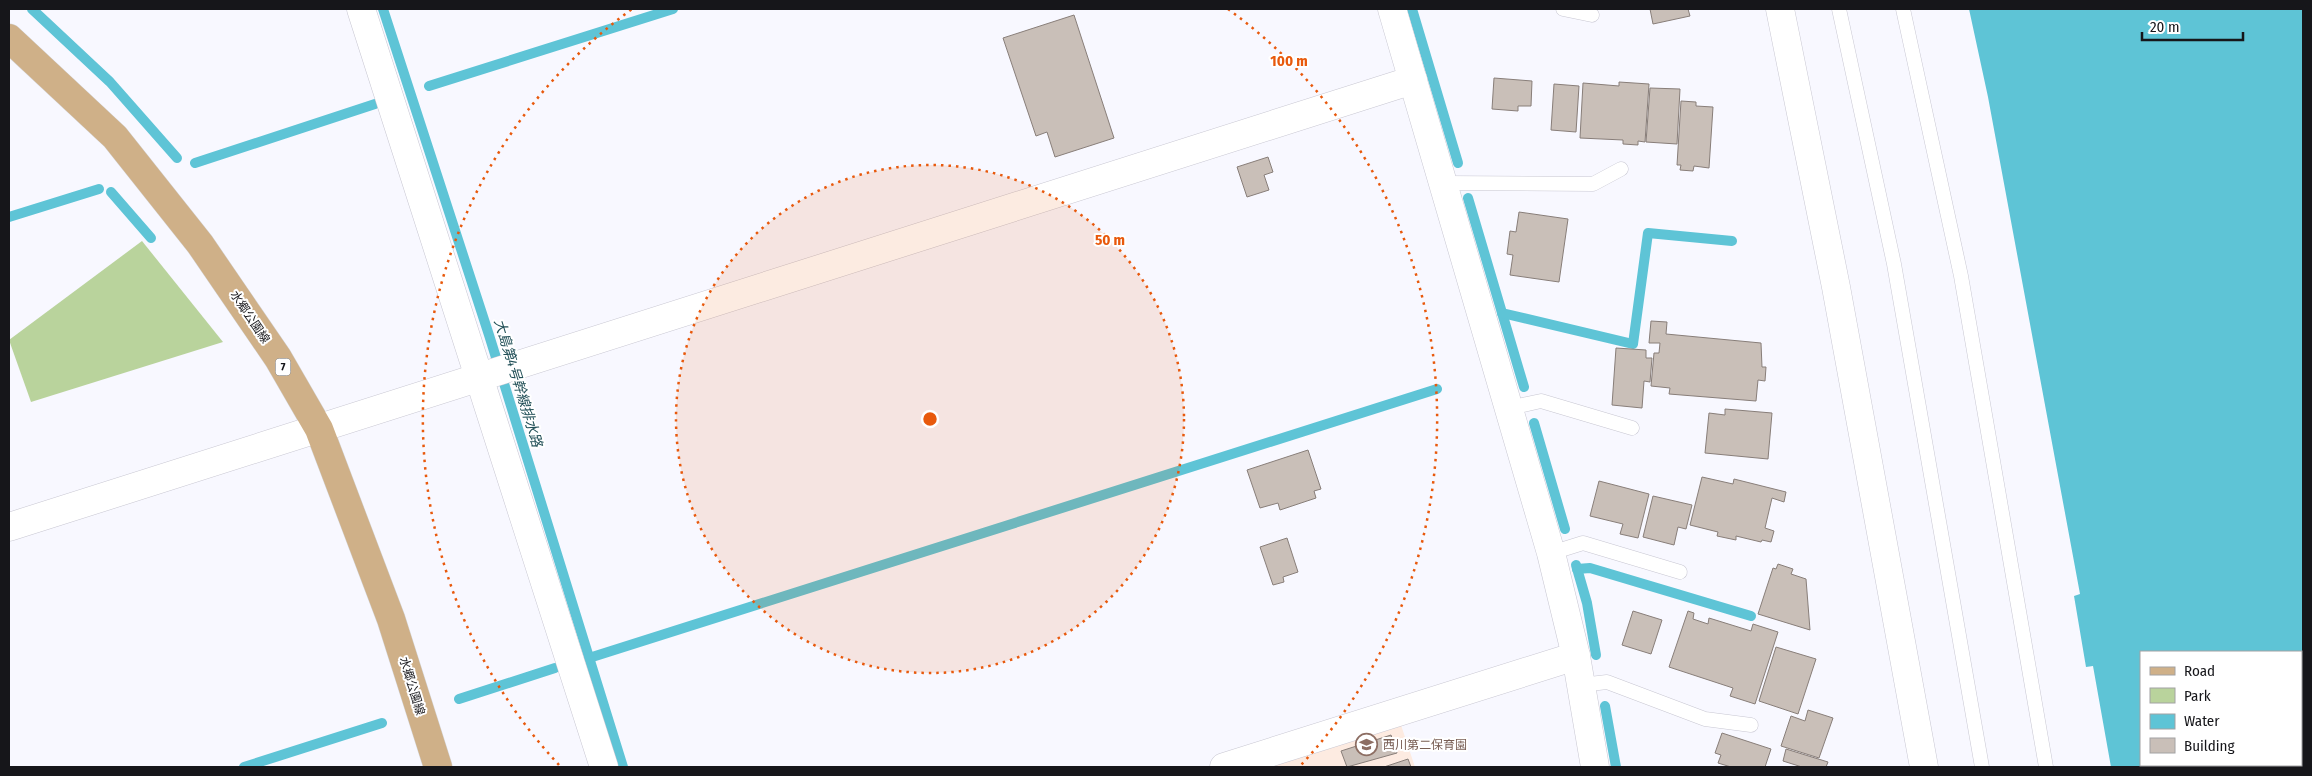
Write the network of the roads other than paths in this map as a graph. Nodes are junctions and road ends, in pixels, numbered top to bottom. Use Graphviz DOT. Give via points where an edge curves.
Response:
graph roads {
  1 [pos="361,9"];
  2 [pos="1392,9"];
  3 [pos="1564,9"];
  4 [pos="1780,9"];
  5 [pos="1839,9"];
  6 [pos="1903,9"];
  7 [pos="1592,15"];
  8 [pos="9,38"];
  9 [pos="1413,80"];
  10 [pos="1621,169"];
  11 [pos="1443,183"];
  12 [pos="483,377"];
  13 [pos="1509,408"];
  14 [pos="1632,428"];
  15 [pos="319,429"];
  16 [pos="9,527"];
  17 [pos="1551,553"];
  18 [pos="1680,572"];
  19 [pos="1576,656"];
  20 [pos="1581,685"];
  21 [pos="1751,726"];
  22 [pos="438,767"];
  23 [pos="604,767"];
  24 [pos="1224,767"];
  25 [pos="1595,767"];
  26 [pos="1924,767"];
  27 [pos="1982,767"];
  28 [pos="2046,767"];
  1 -- 12 [label="street"];
  2 -- 9 [label="street"];
  3 -- 7 [label="lane"];
  4 -- 26 [label="street" via="1836,287"];
  5 -- 27 [label="lane" via="1894,264"];
  6 -- 28 [label="lane" via="1961,276"];
  8 -- 15 [label="main road, 水郷公園線 / 7" via="115,137 200,244 278,358"];
  9 -- 11 [label="street"];
  9 -- 12 [label="street"];
  10 -- 11 [label="lane" via="1593,184"];
  11 -- 13 [label="street"];
  12 -- 15 [label="street"];
  12 -- 23 [label="street"];
  13 -- 14 [label="lane" via="1541,401"];
  13 -- 17 [label="street"];
  15 -- 16 [label="street"];
  15 -- 22 [label="main road, 水郷公園線 / 7" via="391,619"];
  17 -- 18 [label="lane" via="1583,543"];
  17 -- 19 [label="street"];
  19 -- 20 [label="street"];
  19 -- 24 [label="street"];
  20 -- 21 [label="lane" via="1607,682 1704,719"];
  20 -- 25 [label="street"];
}
